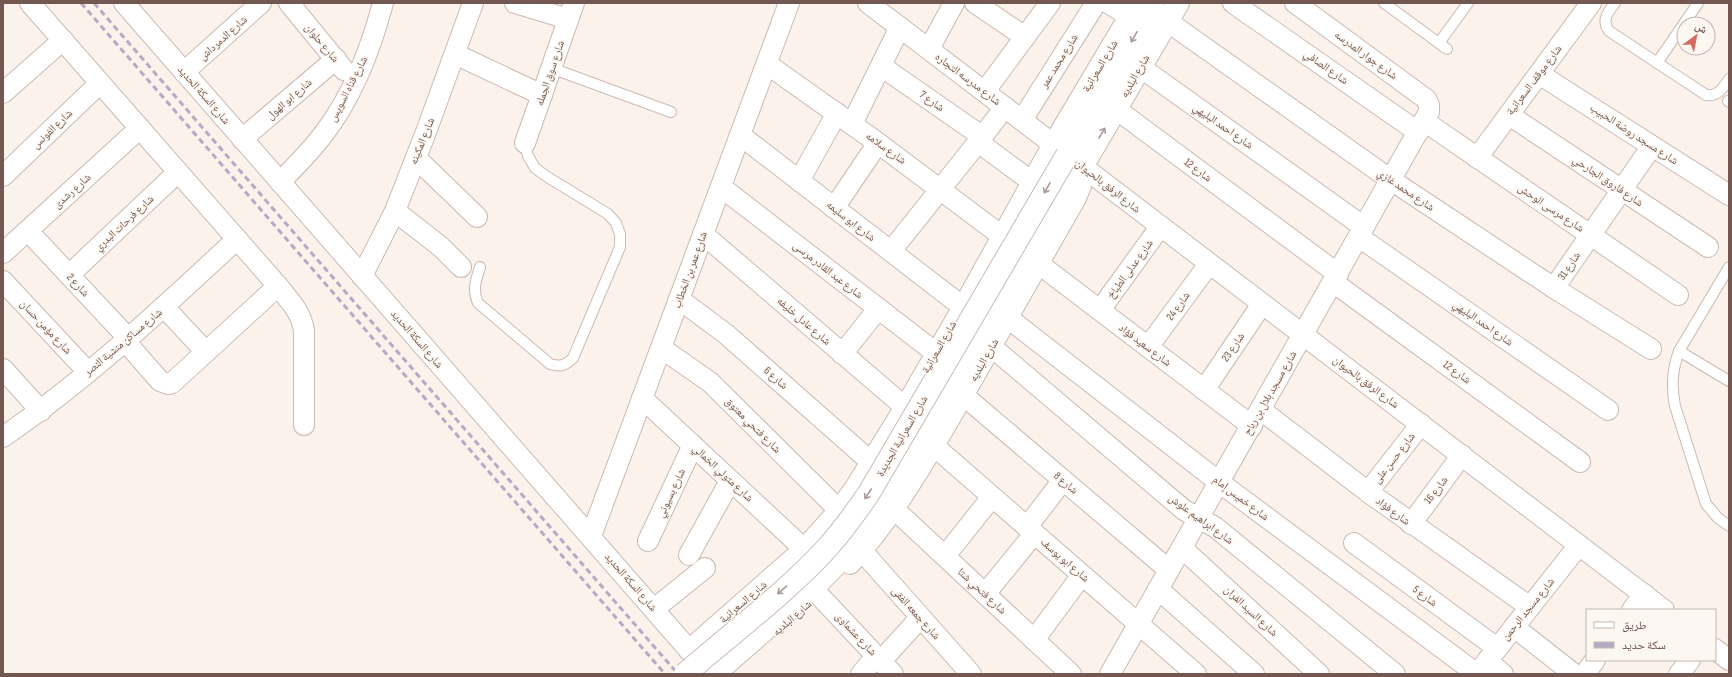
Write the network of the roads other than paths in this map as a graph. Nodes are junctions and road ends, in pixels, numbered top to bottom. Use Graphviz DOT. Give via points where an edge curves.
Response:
graph roads {
  1 [pos="30,3"];
  2 [pos="124,3"];
  3 [pos="261,3"];
  4 [pos="289,3"];
  5 [pos="383,3"];
  6 [pos="473,3"];
  7 [pos="790,3"];
  8 [pos="868,3"];
  9 [pos="954,3"];
  10 [pos="975,3"];
  11 [pos="1050,3"];
  12 [pos="1096,3"];
  13 [pos="1108,3"];
  14 [pos="1153,3"];
  15 [pos="1178,3"];
  16 [pos="1233,3"];
  17 [pos="1296,3"];
  18 [pos="1384,3"];
  19 [pos="1468,3"];
  20 [pos="1591,3"];
  21 [pos="1615,3"];
  22 [pos="1698,3"];
  23 [pos="523,4"];
  24 [pos="888,9"];
  25 [pos="1133,10"];
  26 [pos="571,11"];
  27 [pos="1168,21"];
  28 [pos="900,27"];
  29 [pos="1025,37"];
  30 [pos="63,40"];
  31 [pos="1439,43"];
  32 [pos="929,49"];
  33 [pos="1447,49"];
  34 [pos="455,54"];
  35 [pos="336,59"];
  36 [pos="1657,63"];
  37 [pos="767,64"];
  38 [pos="881,66"];
  39 [pos="551,68"];
  40 [pos="1140,68"];
  41 [pos="184,72"];
  42 [pos="1539,74"];
  43 [pos="1729,79"];
  44 [pos="355,82"];
  45 [pos="100,83"];
  46 [pos="4,89"];
  47 [pos="985,92"];
  48 [pos="542,95"];
  49 [pos="1005,107"];
  50 [pos="1116,109"];
  51 [pos="671,112"];
  52 [pos="1508,115"];
  53 [pos="845,119"];
  54 [pos="1022,120"];
  55 [pos="1424,122"];
  56 [pos="140,128"];
  57 [pos="740,135"];
  58 [pos="242,139"];
  59 [pos="981,139"];
  60 [pos="878,142"];
  61 [pos="525,143"];
  62 [pos="1652,146"];
  63 [pos="1067,155"];
  64 [pos="416,158"];
  65 [pos="1477,158"];
  66 [pos="178,172"];
  67 [pos="3,176"];
  68 [pos="1391,180"];
  69 [pos="800,181"];
  70 [pos="280,182"];
  71 [pos="1032,182"];
  72 [pos="721,187"];
  73 [pos="940,189"];
  74 [pos="1620,189"];
  75 [pos="1729,195"];
  76 [pos="834,208"];
  77 [pos="395,211"];
  78 [pos="477,217"];
  79 [pos="1160,227"];
  80 [pos="28,231"];
  81 [pos="1362,232"];
  82 [pos="703,234"];
  83 [pos="1590,235"];
  84 [pos="1002,236"];
  85 [pos="237,239"];
  86 [pos="1708,247"];
  87 [pos="891,251"];
  88 [pos="3,253"];
  89 [pos="1039,264"];
  90 [pos="1209,264"];
  91 [pos="471,267"];
  92 [pos="1729,267"];
  93 [pos="69,275"];
  94 [pos="362,276"];
  95 [pos="1336,278"];
  96 [pos="3,281"];
  97 [pos="278,286"];
  98 [pos="1554,288"];
  99 [pos="1678,295"];
  100 [pos="679,299"];
  101 [pos="1262,304"];
  102 [pos="164,307"];
  103 [pos="962,307"];
  104 [pos="878,309"];
  105 [pos="1100,310"];
  106 [pos="1008,318"];
  107 [pos="1303,335"];
  108 [pos="127,340"];
  109 [pos="992,347"];
  110 [pos="1148,347"];
  111 [pos="661,348"];
  112 [pos="1651,349"];
  113 [pos="1679,351"];
  114 [pos="206,352"];
  115 [pos="936,353"];
  116 [pos="842,354"];
  117 [pos="3,369"];
  118 [pos="88,372"];
  119 [pos="1729,381"];
  120 [pos="1204,390"];
  121 [pos="963,395"];
  122 [pos="642,398"];
  123 [pos="905,407"];
  124 [pos="1608,410"];
  125 [pos="41,411"];
  126 [pos="1256,418"];
  127 [pos="1421,424"];
  128 [pos="304,425"];
  129 [pos="3,437"];
  130 [pos="693,445"];
  131 [pos="934,446"];
  132 [pos="1462,456"];
  133 [pos="871,462"];
  134 [pos="1580,462"];
  135 [pos="730,480"];
  136 [pos="1063,480"];
  137 [pos="1220,482"];
  138 [pos="1368,492"];
  139 [pos="992,497"];
  140 [pos="894,509"];
  141 [pos="840,510"];
  142 [pos="1199,518"];
  143 [pos="1411,524"];
  144 [pos="1729,526"];
  145 [pos="1030,530"];
  146 [pos="590,536"];
  147 [pos="648,541"];
  148 [pos="1354,543"];
  149 [pos="1579,545"];
  150 [pos="1182,548"];
  151 [pos="804,549"];
  152 [pos="862,551"];
  153 [pos="689,555"];
  154 [pos="945,556"];
  155 [pos="705,568"];
  156 [pos="1169,570"];
  157 [pos="1082,575"];
  158 [pos="1158,589"];
  159 [pos="818,594"];
  160 [pos="985,594"];
  161 [pos="1644,594"];
  162 [pos="1530,607"];
  163 [pos="654,609"];
  164 [pos="1633,609"];
  165 [pos="1663,609"];
  166 [pos="920,618"];
  167 [pos="1138,624"];
  168 [pos="1514,627"];
  169 [pos="1034,640"];
  170 [pos="689,650"];
  171 [pos="1716,650"];
  172 [pos="1729,660"];
  173 [pos="1594,661"];
  174 [pos="1689,661"];
  175 [pos="884,664"];
  176 [pos="1484,664"];
  177 [pos="685,674"];
  178 [pos="710,674"];
  179 [pos="714,674"];
  180 [pos="728,674"];
  181 [pos="860,674"];
  182 [pos="971,674"];
  183 [pos="1071,674"];
  184 [pos="1110,674"];
  185 [pos="1196,674"];
  186 [pos="1254,674"];
  187 [pos="1319,674"];
  188 [pos="1394,674"];
  189 [pos="1503,674"];
  190 [pos="1574,674"];
  191 [pos="1585,674"];
  192 [pos="1679,674"];
  1 -- 30 [label="street"];
  2 -- 41 [label="street, شارع السكة الحديد"];
  3 -- 41 [label="street, شارع الدمرداش"];
  4 -- 35 [label="street, شارع حلوان"];
  5 -- 44 [label="street, شارع قناه السويس"];
  6 -- 34 [label="street, شارع المكينه"];
  7 -- 37 [label="street, شارع عمر بن الخطاب"];
  8 -- 24 [label="street, شارع مدرسه التجاره"];
  9 -- 32 [label="street"];
  10 -- 29 [label="street"];
  11 -- 29 [label="street"];
  12 -- 54 [label="street, شارع محمد عمر"];
  13 -- 25 [label="street"];
  14 -- 63 [label="street, شارع البلديه, one-way"];
  15 -- 27 [label="street, شارع البلديه"];
  16 -- 55 [label="street, شارع الصافي"];
  17 -- 55 [label="street, شارع جوار المدرسه" via="1426,99 1429,105"];
  18 -- 31 [label="lane"];
  19 -- 31 [label="lane"];
  20 -- 42 [label="street, شارع موقف السعرانية"];
  21 -- 36 [label="lane" via="1606,17 1606,27"];
  22 -- 36 [label="lane"];
  23 -- 26 [label="street"];
  24 -- 28 [label="street, شارع مدرسه التجاره"];
  25 -- 63 [label="street, شارع السعرانية"];
  26 -- 39 [label="street, شارع سوق الجمله"];
  27 -- 40 [label="street, شارع البلديه"];
  27 -- 68 [label="street, شارع محمد غازي"];
  28 -- 32 [label="street, شارع مدرسه التجاره"];
  28 -- 38 [label="street"];
  29 -- 47 [label="street"];
  30 -- 45 [label="street"];
  30 -- 46 [label="street"];
  31 -- 33 [label="lane"];
  32 -- 47 [label="street, شارع مدرسه التجاره"];
  34 -- 48 [label="street"];
  34 -- 64 [label="street, شارع المكينه"];
  35 -- 44 [label="street, شارع حلوان"];
  35 -- 58 [label="street, شارع ابو الهول"];
  36 -- 43 [label="lane" via="1706,95 1717,94"];
  37 -- 53 [label="street, شارع سلامه"];
  37 -- 57 [label="street, شارع عمر بن الخطاب"];
  38 -- 53 [label="street"];
  38 -- 59 [label="street, شارع 7"];
  39 -- 48 [label="street, شارع سوق الجمله"];
  39 -- 51 [label="lane"];
  40 -- 50 [label="street, شارع البلديه"];
  40 -- 81 [label="street, شارع احمد البليهي"];
  41 -- 58 [label="street, شارع السكة الحديد"];
  42 -- 52 [label="street, شارع موقف السعرانية"];
  42 -- 62 [label="street, شارع مسجد روضة الحبيب"];
  44 -- 70 [label="street, شارع قناه السويس" via="326,131"];
  45 -- 56 [label="street"];
  45 -- 67 [label="street, شارع الفونس"];
  47 -- 49 [label="street, شارع مدرسه التجاره"];
  48 -- 61 [label="street, شارع سوق الجمله"];
  49 -- 54 [label="street, شارع مدرسه التجاره"];
  49 -- 59 [label="street"];
  63 -- 50 [label="street, شارع البلديه, one-way"];
  50 -- 95 [label="street, شارع 12"];
  52 -- 65 [label="street, شارع موقف السعرانية"];
  52 -- 74 [label="street, شارع فاروق الجارحي"];
  53 -- 60 [label="street, شارع سلامه"];
  53 -- 69 [label="street"];
  54 -- 63 [label="street, شارع مدرسه التجاره"];
  55 -- 65 [label="street, شارع مرسى الوحش"];
  55 -- 68 [label="street, شارع مسجد بلال بن رباح"];
  56 -- 66 [label="street"];
  56 -- 80 [label="street, شارع رشدى"];
  57 -- 69 [label="street, شارع ابو سليمه"];
  57 -- 72 [label="street, شارع عمر بن الخطاب"];
  58 -- 70 [label="street, شارع السكة الحديد"];
  59 -- 71 [label="street, شارع 7"];
  59 -- 73 [label="street"];
  60 -- 73 [label="street, شارع سلامه"];
  60 -- 76 [label="street"];
  61 -- 91 [label="lane" via="528,156 535,168 608,214 616,223 620,234 620,246 573,358 567,364 550,364 478,303 474,296"];
  62 -- 74 [label="street, شارع 31"];
  62 -- 75 [label="street, شارع مسجد روضة الحبيب"];
  63 -- 71 [label="street, شارع السعرانية"];
  63 -- 79 [label="street, شارع الرفق بالحيوان"];
  63 -- 89 [label="street, شارع البلديه" via="1082,182 1080,190"];
  63 -- 177 [label="street, شارع السعرانية الجديدة, one-way, bridge" via="869,493 856,511 814,561"];
  63 -- 179 [label="street, شارع السعرانية الجديدة" via="883,506 845,555 817,584"];
  64 -- 77 [label="street, شارع المكينه"];
  64 -- 78 [label="street"];
  65 -- 83 [label="street, شارع مرسى الوحش"];
  66 -- 85 [label="street"];
  66 -- 93 [label="street, شارع فرحات البدري"];
  68 -- 81 [label="street, شارع مسجد بلال بن رباح"];
  68 -- 98 [label="street, شارع محمد غازي"];
  69 -- 76 [label="street, شارع ابو سليمه"];
  70 -- 94 [label="street, شارع السكة الحديد"];
  71 -- 84 [label="street, شارع السعرانية"];
  72 -- 82 [label="street, شارع عمر بن الخطاب"];
  72 -- 104 [label="street, شارع عبد القادر مرسى"];
  73 -- 84 [label="street, شارع سلامه"];
  73 -- 87 [label="street"];
  74 -- 83 [label="street, شارع 31"];
  74 -- 86 [label="street, شارع فاروق الجارحي"];
  76 -- 87 [label="street, شارع ابو سليمه"];
  77 -- 91 [label="street"];
  77 -- 94 [label="street, شارع المكينه"];
  79 -- 90 [label="street, شارع الرفق بالحيوان"];
  79 -- 105 [label="street, شارع عدلى الطباخ"];
  80 -- 88 [label="street, شارع رشدى"];
  80 -- 93 [label="street, شارع 2"];
  81 -- 95 [label="street, شارع مسجد بلال بن رباح"];
  81 -- 124 [label="street, شارع احمد البليهي"];
  82 -- 100 [label="street, شارع عمر بن الخطاب"];
  82 -- 116 [label="street, شارع عادل خليفه"];
  83 -- 98 [label="street, شارع 31"];
  83 -- 99 [label="street, شارع مرسى الوحش"];
  84 -- 103 [label="street, شارع السعرانية"];
  85 -- 97 [label="street"];
  85 -- 102 [label="street, شارع مساكن منشية النصر"];
  87 -- 103 [label="street, شارع ابو سليمه"];
  89 -- 105 [label="street, شارع سعيد فؤاد"];
  89 -- 106 [label="street, شارع البلديه"];
  90 -- 101 [label="street, شارع الرفق بالحيوان"];
  90 -- 110 [label="street, شارع 24"];
  92 -- 113 [label="lane"];
  93 -- 108 [label="street, شارع 2"];
  94 -- 146 [label="street, شارع السكة الحديد"];
  95 -- 107 [label="street, شارع مسجد بلال بن رباح"];
  95 -- 134 [label="street, شارع 12"];
  96 -- 118 [label="street, شارع مؤمن حسان"];
  97 -- 114 [label="street"];
  97 -- 128 [label="street" via="298,311 304,325"];
  98 -- 112 [label="street, شارع محمد غازي"];
  100 -- 111 [label="street, شارع عمر بن الخطاب"];
  100 -- 133 [label="street, شارع 6" via="726,334"];
  101 -- 107 [label="street, شارع الرفق بالحيوان"];
  101 -- 120 [label="street, شارع 23"];
  102 -- 108 [label="street, شارع مساكن منشية النصر"];
  102 -- 114 [label="street"];
  103 -- 115 [label="street, شارع السعرانية"];
  104 -- 115 [label="street, شارع عبد القادر مرسى"];
  104 -- 116 [label="street"];
  105 -- 110 [label="street, شارع سعيد فؤاد"];
  106 -- 109 [label="street, شارع البلديه"];
  106 -- 137 [label="street, شارع خميس إمام"];
  107 -- 126 [label="street, شارع مسجد بلال بن رباح"];
  107 -- 127 [label="street, شارع الرفق بالحيوان"];
  108 -- 114 [label="street, شارع 2" via="160,381 168,384"];
  108 -- 118 [label="street, شارع مساكن منشية النصر"];
  109 -- 121 [label="street, شارع البلديه"];
  109 -- 142 [label="street, شارع ابراهيم علوش" via="1184,510"];
  110 -- 120 [label="street, شارع سعيد فؤاد"];
  111 -- 122 [label="street, شارع عمر بن الخطاب"];
  111 -- 141 [label="street, شارع فتحي معتوق" via="710,382"];
  113 -- 119 [label="lane"];
  113 -- 144 [label="lane" via="1672,378 1675,406 1706,504"];
  115 -- 123 [label="street, شارع السعرانية"];
  116 -- 123 [label="street, شارع عادل خليفه"];
  117 -- 125 [label="street"];
  118 -- 125 [label="street, شارع مساكن منشية النصر"];
  120 -- 126 [label="street, شارع سعيد فؤاد"];
  121 -- 131 [label="street, شارع البلديه"];
  121 -- 136 [label="street, شارع 8"];
  122 -- 130 [label="street, شارع متولي الخمالي"];
  122 -- 146 [label="street, شارع عمر بن الخطاب"];
  123 -- 133 [label="street, شارع السعرانية"];
  125 -- 129 [label="street, شارع مساكن منشية النصر"];
  126 -- 137 [label="street, شارع مسجد بلال بن رباح"];
  126 -- 138 [label="street, شارع فؤاد"];
  127 -- 132 [label="street, شارع الرفق بالحيوان"];
  127 -- 138 [label="street, شارع حسن على"];
  130 -- 135 [label="street, شارع متولي الخمالي"];
  130 -- 147 [label="street, شارع بسيوني"];
  131 -- 139 [label="street, شارع ابو يوسف"];
  131 -- 140 [label="street, شارع البلديه"];
  132 -- 143 [label="street, شارع 16"];
  132 -- 149 [label="street, شارع الرفق بالحيوان"];
  133 -- 141 [label="street, شارع السعرانية"];
  135 -- 151 [label="street, شارع متولي الخمالي"];
  135 -- 153 [label="street"];
  136 -- 145 [label="street"];
  136 -- 156 [label="street, شارع 8"];
  137 -- 142 [label="street, شارع مسجد بلال بن رباح"];
  137 -- 176 [label="street, شارع خميس إمام"];
  138 -- 143 [label="street, شارع فؤاد"];
  139 -- 145 [label="street, شارع ابو يوسف"];
  139 -- 154 [label="street"];
  140 -- 152 [label="street, شارع البلديه"];
  140 -- 154 [label="street, شارع فتحي شتا"];
  141 -- 151 [label="street, شارع السعرانية"];
  142 -- 150 [label="street, شارع مسجد بلال بن رباح"];
  142 -- 188 [label="street, شارع ابراهيم علوش" via="1215,527"];
  143 -- 162 [label="street, شارع فؤاد"];
  145 -- 157 [label="street, شارع ابو يوسف"];
  145 -- 160 [label="street"];
  146 -- 163 [label="street, شارع السكة الحديد"];
  148 -- 176 [label="street, شارع 5"];
  149 -- 161 [label="street, شارع الرفق بالحيوان"];
  149 -- 162 [label="street, شارع مسجد الرحمن"];
  150 -- 156 [label="street, شارع مسجد بلال بن رباح"];
  150 -- 187 [label="street, شارع السيد الفران"];
  151 -- 170 [label="street, شارع السعرانية"];
  152 -- 159 [label="street, شارع البلديه"];
  152 -- 166 [label="street, شارع جمعه الفقى"];
  154 -- 160 [label="street, شارع فتحي شتا"];
  155 -- 163 [label="street"];
  156 -- 158 [label="street, شارع مسجد بلال بن رباح"];
  157 -- 167 [label="street, شارع ابو يوسف"];
  157 -- 169 [label="street"];
  158 -- 167 [label="street, شارع مسجد بلال بن رباح"];
  158 -- 186 [label="street"];
  159 -- 175 [label="street, شارع عشماوى"];
  159 -- 180 [label="street, شارع البلديه"];
  160 -- 169 [label="street, شارع فتحي شتا"];
  161 -- 164 [label="street"];
  161 -- 165 [label="street, شارع الرفق بالحيوان"];
  162 -- 168 [label="street, شارع مسجد الرحمن"];
  163 -- 170 [label="street, شارع السكة الحديد"];
  166 -- 175 [label="street"];
  166 -- 182 [label="street, شارع جمعه الفقى"];
  167 -- 184 [label="street, شارع مسجد بلال بن رباح"];
  167 -- 185 [label="street, شارع ابو يوسف"];
  168 -- 176 [label="street, شارع مسجد الرحمن"];
  168 -- 190 [label="street"];
  169 -- 183 [label="street, شارع فتحي شتا"];
  170 -- 178 [label="street, شارع السكة الحديد"];
  171 -- 172 [label="street"];
  173 -- 191 [label="street"];
  174 -- 192 [label="street"];
  175 -- 181 [label="street"];
  176 -- 189 [label="street"];
}
